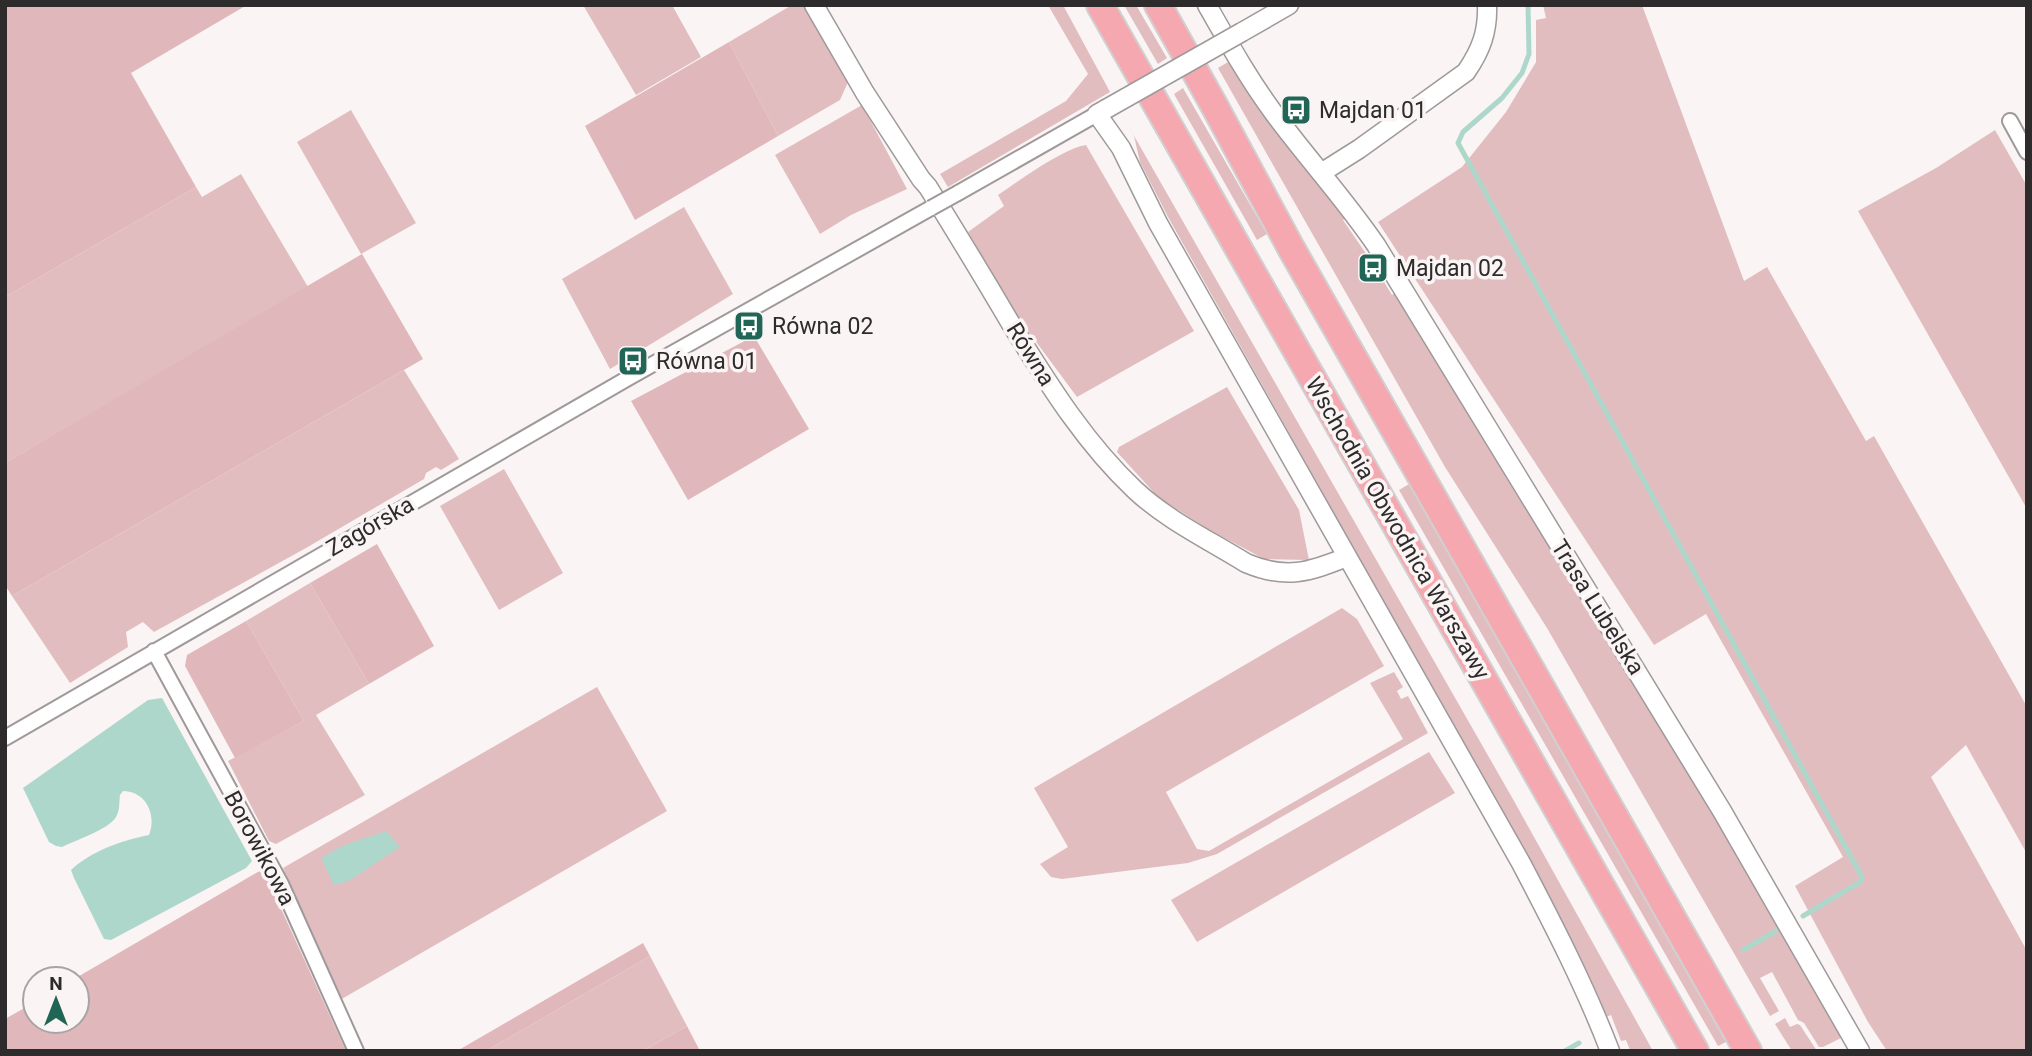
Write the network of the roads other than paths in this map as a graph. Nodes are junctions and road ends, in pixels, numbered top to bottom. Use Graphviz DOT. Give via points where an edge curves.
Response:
graph roads {
  1 [pos="814,5"];
  2 [pos="1100,5"];
  3 [pos="1158,5"];
  4 [pos="1207,5"];
  5 [pos="1289,5"];
  6 [pos="1487,5"];
  7 [pos="1101,112"];
  8 [pos="2010,121"];
  9 [pos="2027,152"];
  10 [pos="1321,173"];
  11 [pos="1347,557"];
  12 [pos="154,651"];
  13 [pos="5,738"];
  14 [pos="1690,1044"];
  15 [pos="356,1051"];
  16 [pos="1610,1051"];
  17 [pos="1748,1051"];
  18 [pos="1860,1051"];
  1 -- 11 [label="street, Równa" via="1044,376 1076,424 1137,492 1260,569 1303,573"];
  2 -- 14 [label="highway, Wschodnia Obwodnica Warszawy"];
  3 -- 17 [label="highway, Wschodnia Obwodnica Warszawy" via="1291,248"];
  4 -- 10 [label="street, Trasa Lubelska" via="1249,78"];
  5 -- 7 [label="street, bridge"];
  6 -- 10 [label="street" via="1484,40 1466,72"];
  7 -- 11 [label="street" via="1158,223"];
  7 -- 12 [label="street, Zagórska, bridge"];
  8 -- 9 [label="street"];
  10 -- 18 [label="street, Trasa Lubelska" via="1376,245 1524,486 1723,811"];
  11 -- 16 [label="street" via="1553,922"];
  12 -- 13 [label="street, Zagórska"];
  12 -- 15 [label="street, Borowikowa" via="281,884"];
}
